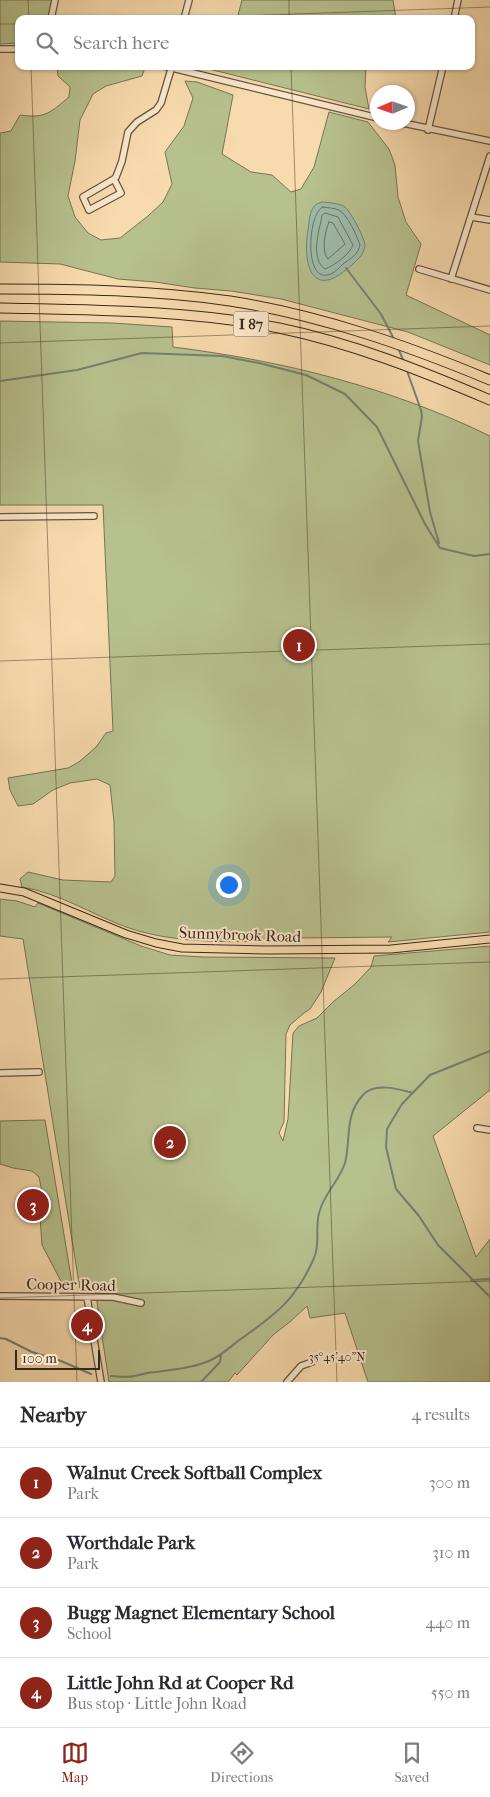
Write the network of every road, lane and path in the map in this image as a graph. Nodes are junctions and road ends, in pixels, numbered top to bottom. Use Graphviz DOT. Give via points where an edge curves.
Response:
graph roads {
  1 [pos="56,0"];
  2 [pos="189,0"];
  3 [pos="458,0"];
  4 [pos="51,15"];
  5 [pos="185,15"];
  6 [pos="455,15"];
  7 [pos="0,48"];
  8 [pos="15,49"];
  9 [pos="171,70"];
  10 [pos="184,70"];
  11 [pos="441,70"];
  12 [pos="370,116"];
  13 [pos="415,127"];
  14 [pos="428,130"];
  15 [pos="490,141"];
  16 [pos="490,156"];
  17 [pos="114,179"];
  18 [pos="471,217"];
  19 [pos="490,220"];
  20 [pos="419,269"];
  21 [pos="451,279"];
  22 [pos="0,284"];
  23 [pos="0,288"];
  24 [pos="32,289"];
  25 [pos="490,290"];
  26 [pos="0,308"];
  27 [pos="490,380"];
  28 [pos="490,400"];
  29 [pos="94,516"];
  30 [pos="0,517"];
  31 [pos="0,888"];
  32 [pos="490,938"];
  33 [pos="39,1072"];
  34 [pos="0,1073"];
  35 [pos="477,1128"];
  36 [pos="490,1130"];
  37 [pos="0,1296"];
  38 [pos="87,1297"];
  39 [pos="141,1303"];
  40 [pos="312,1362"];
  41 [pos="101,1382"];
  42 [pos="287,1382"];
  1 -- 4 [label="street"];
  2 -- 5 [label="street"];
  3 -- 6 [label="street"];
  7 -- 8 [label="street"];
  9 -- 17 [label="street" via="161,103 128,132 122,161"];
  10 -- 12 [label="street"];
  11 -- 14 [label="street"];
  13 -- 14 [label="street"];
  14 -- 15 [label="street"];
  16 -- 18 [label="street"];
  17 -- 17 [label="street" via="121,193 89,210 83,197"];
  18 -- 19 [label="street"];
  18 -- 21 [label="street"];
  20 -- 21 [label="street"];
  21 -- 25 [label="street"];
  22 -- 24 [label="highway"];
  23 -- 24 [label="highway, I 87"];
  24 -- 27 [label="highway, I 87" via="152,293 231,301 296,314 372,335"];
  26 -- 28 [label="highway, I 87" via="189,316 279,328 376,354"];
  29 -- 30 [label="street"];
  31 -- 32 [label="main road, Sunnybrook Road" via="24,892 126,934 182,948 390,949"];
  33 -- 34 [label="street"];
  35 -- 36 [label="street"];
  37 -- 38 [label="street, Cooper Road"];
  38 -- 39 [label="street, Cooper Road" via="113,1297"];
  38 -- 41 [label="street"];
  40 -- 42 [label="street" via="301,1366"];
}
